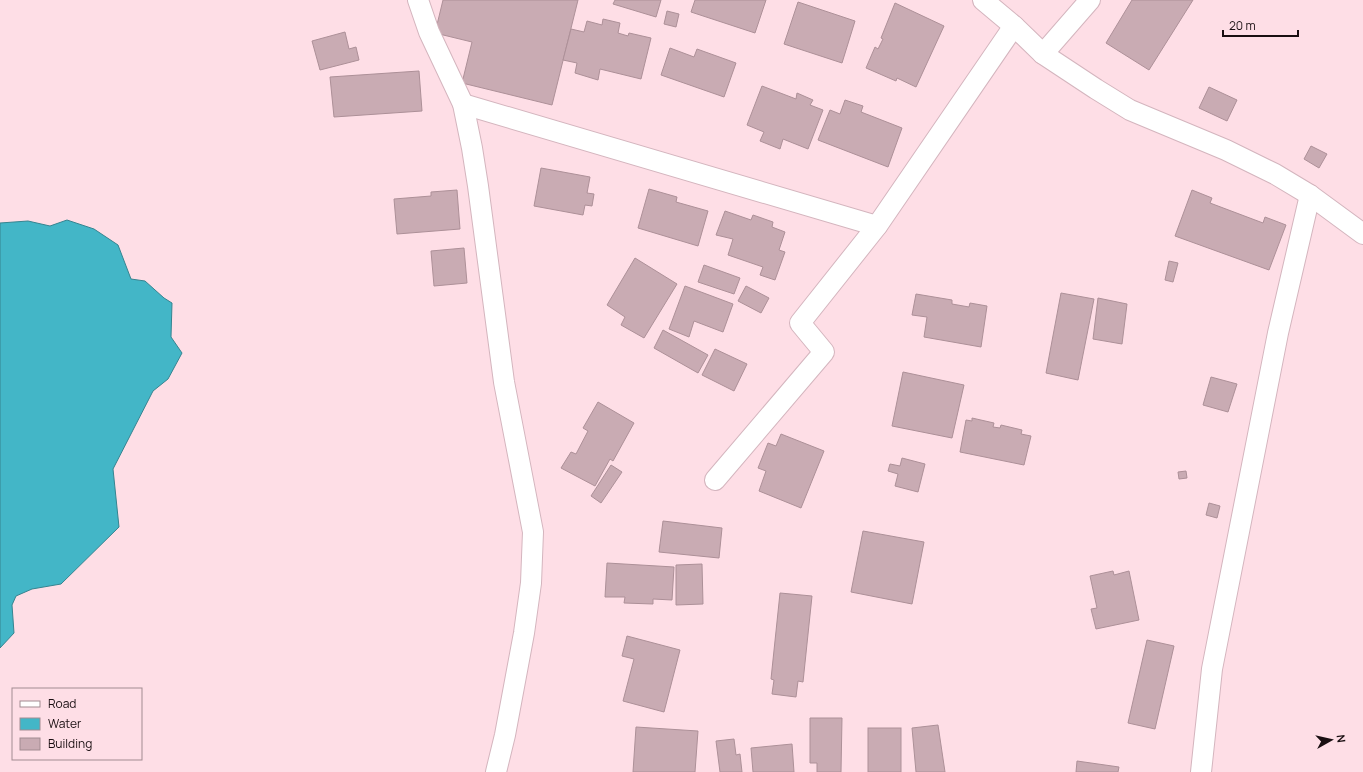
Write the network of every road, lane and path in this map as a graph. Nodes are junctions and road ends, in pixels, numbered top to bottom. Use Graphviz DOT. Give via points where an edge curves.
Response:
graph roads {
  1 [pos="418,0"];
  2 [pos="983,0"];
  3 [pos="1090,0"];
  4 [pos="1014,26"];
  5 [pos="1043,54"];
  6 [pos="463,104"];
  7 [pos="1310,195"];
  8 [pos="878,226"];
  9 [pos="1363,234"];
  10 [pos="715,480"];
  11 [pos="496,772"];
  12 [pos="1201,772"];
  1 -- 6 [label="street" via="429,32"];
  2 -- 4 [label="street"];
  3 -- 5 [label="street"];
  4 -- 5 [label="street"];
  4 -- 8 [label="street"];
  5 -- 7 [label="street" via="1130,110 1226,150"];
  6 -- 8 [label="street"];
  6 -- 11 [label="street" via="479,192 504,382 533,532 531,583 524,633"];
  7 -- 9 [label="street"];
  7 -- 12 [label="street" via="1277,341 1212,669"];
  8 -- 10 [label="street" via="800,323 824,352"];
}
